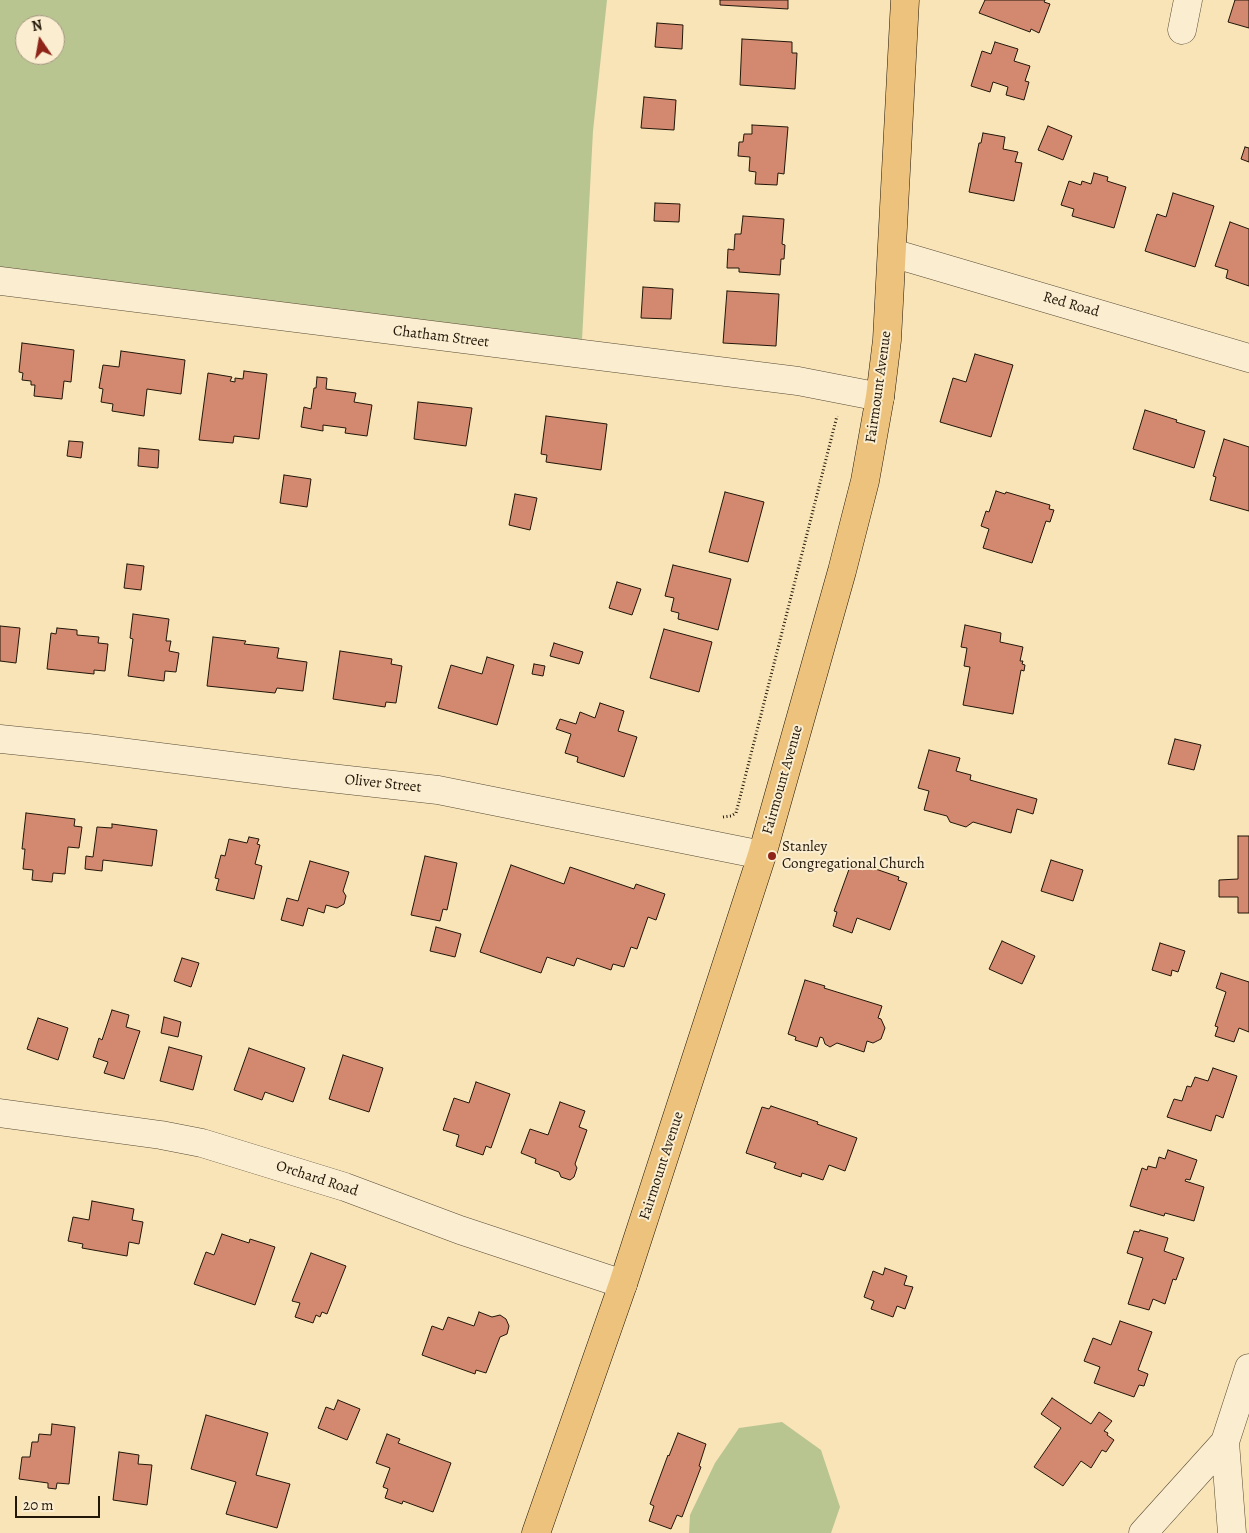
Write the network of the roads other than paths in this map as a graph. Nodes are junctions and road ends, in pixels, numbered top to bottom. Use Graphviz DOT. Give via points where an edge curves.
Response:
graph roads {
  1 [pos="905,0"];
  2 [pos="1188,0"];
  3 [pos="1182,30"];
  4 [pos="892,253"];
  5 [pos="0,281"];
  6 [pos="1249,358"];
  7 [pos="880,397"];
  8 [pos="0,738"];
  9 [pos="762,854"];
  10 [pos="0,1113"];
  11 [pos="623,1284"];
  12 [pos="1249,1368"];
  13 [pos="1225,1442"];
  14 [pos="536,1533"];
  15 [pos="1143,1533"];
  16 [pos="1232,1533"];
  1 -- 4 [label="main road, Fairmount Avenue"];
  2 -- 3 [label="street"];
  4 -- 6 [label="street, Red Road"];
  4 -- 7 [label="main road, Fairmount Avenue"];
  5 -- 7 [label="street, Chatham Street" via="798,381"];
  7 -- 9 [label="main road, Fairmount Avenue" via="842,570"];
  8 -- 9 [label="street, Oliver Street" via="438,790"];
  9 -- 11 [label="main road, Fairmount Avenue"];
  10 -- 11 [label="street, Orchard Road" via="202,1143 345,1187 460,1230"];
  11 -- 14 [label="main road, Fairmount Avenue"];
  12 -- 13 [label="street"];
  13 -- 15 [label="street"];
  13 -- 16 [label="street"];
}
